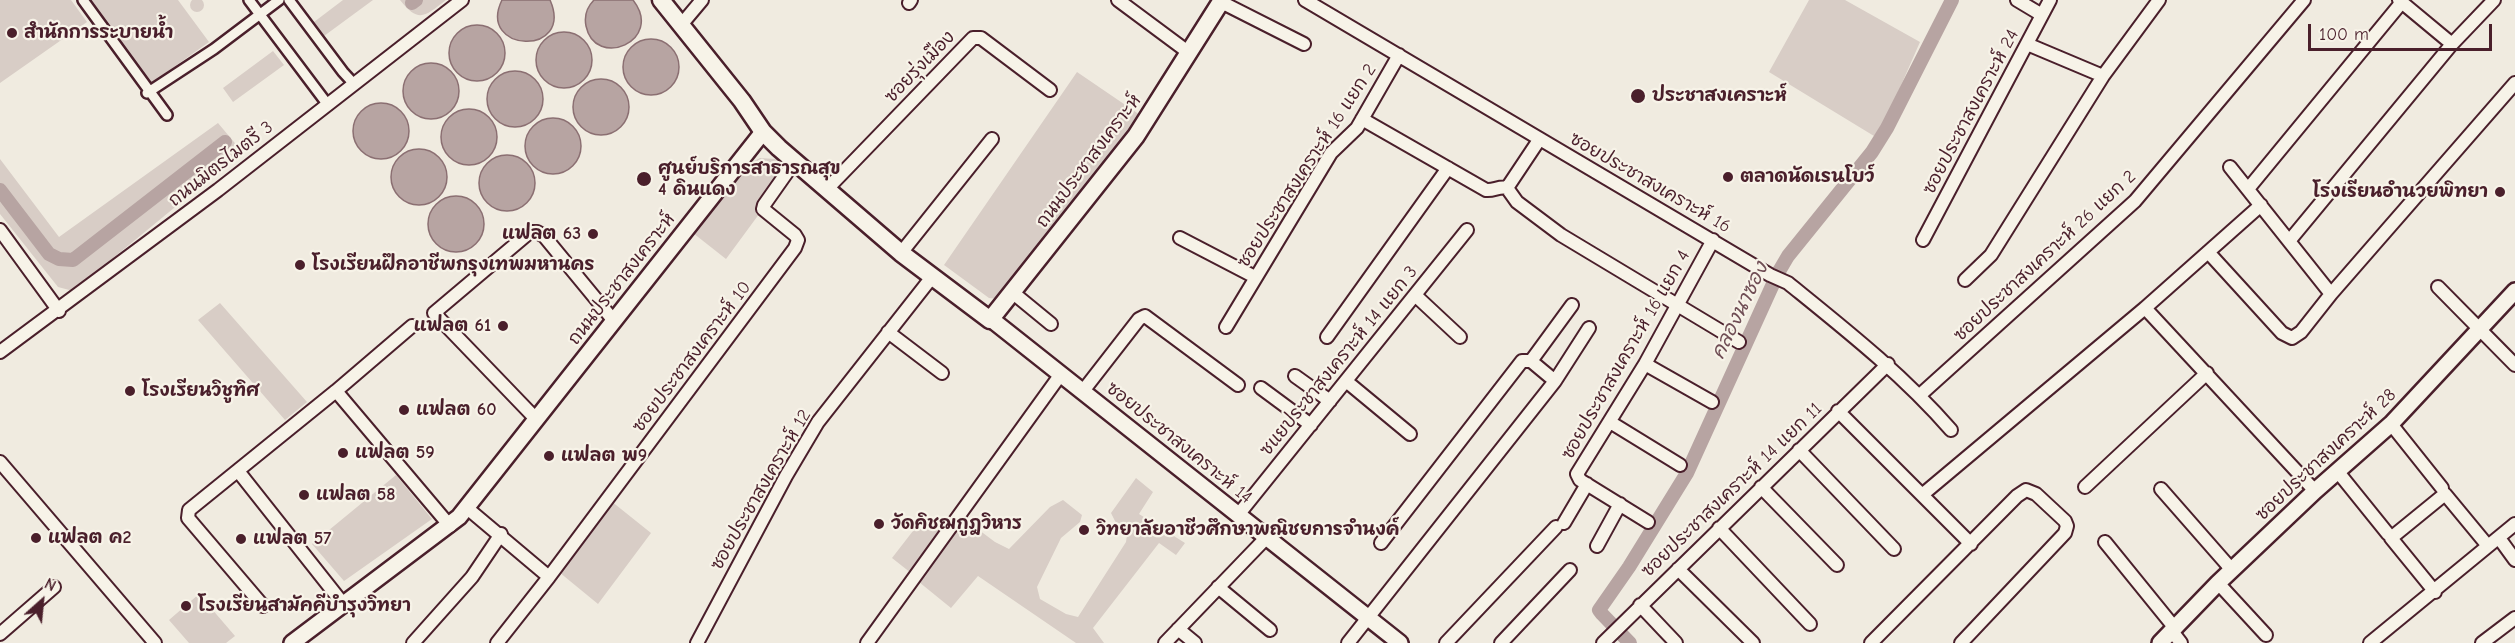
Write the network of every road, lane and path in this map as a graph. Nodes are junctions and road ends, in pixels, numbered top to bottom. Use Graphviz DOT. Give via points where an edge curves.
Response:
graph roads {
  1 [pos="83,0"];
  2 [pos="249,0"];
  3 [pos="279,0"];
  4 [pos="289,0"];
  5 [pos="462,0"];
  6 [pos="647,0"];
  7 [pos="661,0"];
  8 [pos="702,0"];
  9 [pos="1118,0"];
  10 [pos="1305,0"];
  11 [pos="2017,0"];
  12 [pos="2050,0"];
  13 [pos="2159,0"];
  14 [pos="2304,0"];
  15 [pos="2494,0"];
  16 [pos="1221,1"];
  17 [pos="2400,1"];
  18 [pos="260,14"];
  19 [pos="2042,15"];
  20 [pos="677,28"];
  21 [pos="1304,44"];
  22 [pos="2027,44"];
  23 [pos="2452,44"];
  24 [pos="1188,52"];
  25 [pos="1399,55"];
  26 [pos="2103,76"];
  27 [pos="354,84"];
  28 [pos="2515,84"];
  29 [pos="1050,90"];
  30 [pos="148,92"];
  31 [pos="328,105"];
  32 [pos="167,115"];
  33 [pos="1362,119"];
  34 [pos="763,132"];
  35 [pos="992,139"];
  36 [pos="1539,140"];
  37 [pos="795,161"];
  38 [pos="2230,167"];
  39 [pos="1448,168"];
  40 [pos="1507,188"];
  41 [pos="827,189"];
  42 [pos="2248,189"];
  43 [pos="2261,205"];
  44 [pos="0,230"];
  45 [pos="1467,230"];
  46 [pos="1180,238"];
  47 [pos="1713,240"];
  48 [pos="1923,240"];
  49 [pos="2290,240"];
  50 [pos="2208,252"];
  51 [pos="902,253"];
  52 [pos="932,277"];
  53 [pos="1255,277"];
  54 [pos="1965,280"];
  55 [pos="2438,287"];
  56 [pos="2515,291"];
  57 [pos="1012,292"];
  58 [pos="2331,294"];
  59 [pos="1415,295"];
  60 [pos="1572,304"];
  61 [pos="1678,306"];
  62 [pos="2145,308"];
  63 [pos="59,311"];
  64 [pos="991,319"];
  65 [pos="614,321"];
  66 [pos="1050,324"];
  67 [pos="412,326"];
  68 [pos="1226,327"];
  69 [pos="1589,328"];
  70 [pos="2479,329"];
  71 [pos="888,332"];
  72 [pos="1327,337"];
  73 [pos="1460,337"];
  74 [pos="1739,342"];
  75 [pos="0,352"];
  76 [pos="1531,361"];
  77 [pos="1645,364"];
  78 [pos="1888,364"];
  79 [pos="2515,365"];
  80 [pos="942,373"];
  81 [pos="2207,373"];
  82 [pos="1061,374"];
  83 [pos="1295,376"];
  84 [pos="1346,381"];
  85 [pos="1555,381"];
  86 [pos="1238,385"];
  87 [pos="1261,388"];
  88 [pos="336,391"];
  89 [pos="1083,391"];
  90 [pos="1920,395"];
  91 [pos="1330,401"];
  92 [pos="1712,402"];
  93 [pos="1839,411"];
  94 [pos="536,419"];
  95 [pos="1610,422"];
  96 [pos="2391,424"];
  97 [pos="1311,425"];
  98 [pos="1951,430"];
  99 [pos="1410,434"];
  100 [pos="1799,450"];
  101 [pos="0,462"];
  102 [pos="1680,465"];
  103 [pos="238,471"];
  104 [pos="2338,472"];
  105 [pos="1587,484"];
  106 [pos="1761,487"];
  107 [pos="2085,487"];
  108 [pos="2442,488"];
  109 [pos="2161,489"];
  110 [pos="2315,491"];
  111 [pos="1922,495"];
  112 [pos="1620,504"];
  113 [pos="467,508"];
  114 [pos="1238,515"];
  115 [pos="1648,522"];
  116 [pos="2515,524"];
  117 [pos="450,526"];
  118 [pos="1719,528"];
  119 [pos="501,534"];
  120 [pos="2388,534"];
  121 [pos="1266,538"];
  122 [pos="2499,538"];
  123 [pos="2105,542"];
  124 [pos="1381,543"];
  125 [pos="1971,544"];
  126 [pos="1597,546"];
  127 [pos="2488,546"];
  128 [pos="1894,549"];
  129 [pos="2515,560"];
  130 [pos="1838,565"];
  131 [pos="1678,569"];
  132 [pos="1570,570"];
  133 [pos="2232,570"];
  134 [pos="549,577"];
  135 [pos="2218,583"];
  136 [pos="54,587"];
  137 [pos="1218,587"];
  138 [pos="2435,592"];
  139 [pos="344,605"];
  140 [pos="1640,605"];
  141 [pos="263,606"];
  142 [pos="1367,617"];
  143 [pos="2515,618"];
  144 [pos="1810,624"];
  145 [pos="1178,629"];
  146 [pos="2172,629"];
  147 [pos="1270,630"];
  148 [pos="0,634"];
  149 [pos="2266,635"];
  150 [pos="1606,640"];
  151 [pos="155,643"];
  152 [pos="292,643"];
  153 [pos="413,643"];
  154 [pos="497,643"];
  155 [pos="697,643"];
  156 [pos="867,643"];
  157 [pos="1165,643"];
  158 [pos="1195,643"];
  159 [pos="1347,643"];
  160 [pos="1400,643"];
  161 [pos="1446,643"];
  162 [pos="1501,643"];
  163 [pos="1676,643"];
  164 [pos="1753,643"];
  165 [pos="1871,643"];
  166 [pos="1961,643"];
  167 [pos="2160,643"];
  168 [pos="2181,643"];
  169 [pos="2370,643"];
  170 [pos="2482,643"];
  1 -- 30 [label="street"];
  2 -- 18 [label="street"];
  3 -- 18 [label="street"];
  4 -- 27 [label="street"];
  5 -- 27 [label="street, ถนนมิตรไมตรี 3"];
  6 -- 20 [label="main road"];
  7 -- 20 [label="main road"];
  8 -- 20 [label="street"];
  9 -- 24 [label="street"];
  10 -- 25 [label="street, ซอยประชาสงเคราะห์ 16"];
  11 -- 19 [label="street"];
  12 -- 19 [label="street, ซอยประชาสงเคราะห์ 24"];
  13 -- 26 [label="street"];
  14 -- 90 [label="street, ซอยประชาสงเคราะห์ 26 แยก 2" via="2135,201"];
  15 -- 23 [label="street"];
  16 -- 21 [label="street"];
  16 -- 24 [label="main road, ถนนประชาสงเคราะห์"];
  17 -- 23 [label="street"];
  17 -- 42 [label="street"];
  18 -- 30 [label="street"];
  18 -- 31 [label="street"];
  19 -- 22 [label="street, ซอยประชาสงเคราะห์ 24"];
  20 -- 34 [label="main road" via="740,116"];
  22 -- 26 [label="street"];
  22 -- 48 [label="street, ซอยประชาสงเคราะห์ 24"];
  23 -- 49 [label="street"];
  24 -- 57 [label="main road, ถนนประชาสงเคราะห์" via="1136,136"];
  25 -- 33 [label="street, ซอยประชาสงเคราะห์ 16 แยก 2"];
  25 -- 36 [label="street, ซอยประชาสงเคราะห์ 16"];
  26 -- 54 [label="street" via="1991,255"];
  27 -- 31 [label="street, ถนนมิตรไมตรี 3"];
  28 -- 58 [label="street"];
  29 -- 41 [label="street, ซอยรุ่งเมือง" via="981,38 973,38"];
  30 -- 32 [label="street"];
  31 -- 63 [label="street, ถนนมิตรไมตรี 3"];
  33 -- 39 [label="street"];
  33 -- 53 [label="street, ซอยประชาสงเคราะห์ 16 แยก 2" via="1331,153"];
  34 -- 37 [label="main road"];
  34 -- 65 [label="street, ถนนประชาสงเคราะห์"];
  35 -- 51 [label="street"];
  36 -- 40 [label="street"];
  36 -- 47 [label="street, ซอยประชาสงเคราะห์ 16"];
  37 -- 41 [label="main road"];
  37 -- 134 [label="street, ซอยประชาสงเคราะห์ 10" via="763,210 795,235 795,248"];
  38 -- 42 [label="street"];
  39 -- 40 [label="street" via="1486,190"];
  39 -- 72 [label="street"];
  40 -- 61 [label="street" via="1517,202 1561,236"];
  41 -- 51 [label="main road"];
  42 -- 43 [label="street"];
  43 -- 49 [label="street"];
  43 -- 50 [label="street"];
  44 -- 63 [label="street"];
  45 -- 59 [label="street, ซแยประชาสงเคราะห์ 14 แยก 3"];
  46 -- 53 [label="street"];
  47 -- 61 [label="street, ซอยประชาสงเคราะห์ 16 แยก 4"];
  47 -- 78 [label="street, ซอยประชาสงเคราะห์ 16" via="1788,283"];
  49 -- 58 [label="street"];
  50 -- 58 [label="street" via="2282,333 2292,338"];
  50 -- 62 [label="street"];
  51 -- 52 [label="main road"];
  52 -- 64 [label="main road"];
  52 -- 71 [label="street, ซอยประชาสงเคราะห์ 12"];
  53 -- 68 [label="street, ซอยประชาสงเคราะห์ 16 แยก 2"];
  55 -- 70 [label="street"];
  56 -- 70 [label="street, ซอยประชาสงเคราะห์ 28"];
  57 -- 64 [label="main road, ถนนประชาสงเคราะห์"];
  57 -- 66 [label="street"];
  59 -- 73 [label="street"];
  59 -- 84 [label="street, ซแยประชาสงเคราะห์ 14 แยก 3"];
  60 -- 76 [label="street"];
  61 -- 74 [label="street"];
  61 -- 77 [label="street, ซอยประชาสงเคราะห์ 16 แยก 4"];
  62 -- 81 [label="street"];
  62 -- 111 [label="street"];
  63 -- 75 [label="street, ถนนมิตรไมตรี 3"];
  64 -- 82 [label="street, ซอยประชาสงเคราะห์ 14"];
  65 -- 94 [label="street, ถนนประชาสงเคราะห์"];
  65 -- 94 [label="street" via="537,232 530,232 434,314"];
  67 -- 88 [label="street"];
  69 -- 85 [label="street"];
  70 -- 79 [label="street"];
  70 -- 96 [label="street, ซอยประชาสงเคราะห์ 28"];
  71 -- 80 [label="street"];
  71 -- 155 [label="street, ซอยประชาสงเคราะห์ 12" via="818,422"];
  76 -- 85 [label="street"];
  76 -- 124 [label="street" via="1522,361"];
  77 -- 92 [label="street"];
  77 -- 95 [label="street, ซอยประชาสงเคราะห์ 16 แยก 4"];
  78 -- 90 [label="street, ซอยประชาสงเคราะห์ 16"];
  78 -- 93 [label="street, ซอยประชาสงเคราะห์ 14 แยก 11"];
  81 -- 107 [label="street"];
  81 -- 110 [label="street"];
  82 -- 89 [label="street, ซอยประชาสงเคราะห์ 14"];
  82 -- 156 [label="street"];
  83 -- 91 [label="street"];
  84 -- 91 [label="street, ซแยประชาสงเคราะห์ 14 แยก 3"];
  84 -- 99 [label="street"];
  85 -- 142 [label="street"];
  86 -- 89 [label="street" via="1145,315"];
  87 -- 97 [label="street"];
  88 -- 103 [label="street"];
  88 -- 117 [label="street"];
  89 -- 114 [label="street, ซอยประชาสงเคราะห์ 14"];
  90 -- 98 [label="street, ซอยประชาสงเคราะห์ 16"];
  91 -- 97 [label="street, ซแยประชาสงเคราะห์ 14 แยก 3"];
  93 -- 100 [label="street, ซอยประชาสงเคราะห์ 14 แยก 11"];
  93 -- 111 [label="street"];
  94 -- 113 [label="street, ถนนประชาสงเคราะห์"];
  95 -- 102 [label="street"];
  95 -- 105 [label="street, ซอยประชาสงเคราะห์ 16 แยก 4" via="1577,474"];
  96 -- 104 [label="street, ซอยประชาสงเคราะห์ 28"];
  96 -- 108 [label="street"];
  97 -- 114 [label="street, ซแยประชาสงเคราะห์ 14 แยก 3"];
  100 -- 106 [label="street, ซอยประชาสงเคราะห์ 14 แยก 11"];
  100 -- 128 [label="street"];
  101 -- 151 [label="street"];
  103 -- 139 [label="street"];
  103 -- 141 [label="street" via="187,514"];
  104 -- 110 [label="street, ซอยประชาสงเคราะห์ 28"];
  104 -- 120 [label="street"];
  105 -- 112 [label="street, ซอยประชาสงเคราะห์ 16 แยก 4"];
  105 -- 161 [label="street" via="1560,525"];
  106 -- 118 [label="street, ซอยประชาสงเคราะห์ 14 แยก 11"];
  106 -- 130 [label="street"];
  109 -- 133 [label="street"];
  110 -- 133 [label="street, ซอยประชาสงเคราะห์ 28"];
  111 -- 125 [label="street"];
  112 -- 115 [label="street, ซอยประชาสงเคราะห์ 16 แยก 4"];
  112 -- 126 [label="street"];
  113 -- 117 [label="street, ถนนประชาสงเคราะห์"];
  113 -- 119 [label="street"];
  114 -- 121 [label="street, ซอยประชาสงเคราะห์ 14"];
  116 -- 122 [label="street"];
  117 -- 139 [label="street, ถนนประชาสงเคราะห์"];
  118 -- 131 [label="street, ซอยประชาสงเคราะห์ 14 แยก 11"];
  118 -- 144 [label="street"];
  119 -- 134 [label="street"];
  119 -- 153 [label="street" via="466,584"];
  121 -- 137 [label="street"];
  121 -- 142 [label="street, ซอยประชาสงเคราะห์ 14"];
  122 -- 127 [label="street"];
  122 -- 129 [label="street"];
  123 -- 146 [label="street"];
  125 -- 165 [label="street"];
  125 -- 166 [label="street" via="2026,490 2050,505 2067,526"];
  127 -- 138 [label="street"];
  127 -- 138 [label="street" via="2445,494 2391,538"];
  131 -- 140 [label="street, ซอยประชาสงเคราะห์ 14 แยก 11"];
  131 -- 164 [label="street"];
  132 -- 162 [label="street"];
  133 -- 135 [label="street, ซอยประชาสงเคราะห์ 28"];
  134 -- 154 [label="street, ซอยประชาสงเคราะห์ 10"];
  135 -- 146 [label="street, ซอยประชาสงเคราะห์ 28"];
  135 -- 149 [label="street"];
  136 -- 148 [label="street"];
  137 -- 145 [label="street"];
  137 -- 147 [label="street"];
  138 -- 169 [label="street"];
  139 -- 152 [label="street, ถนนประชาสงเคราะห์"];
  140 -- 150 [label="street, ซอยประชาสงเคราะห์ 14 แยก 11"];
  140 -- 163 [label="street"];
  142 -- 159 [label="street"];
  142 -- 160 [label="street, ซอยประชาสงเคราะห์ 14"];
  143 -- 170 [label="street"];
  145 -- 157 [label="street"];
  145 -- 158 [label="street"];
  146 -- 167 [label="street, ซอยประชาสงเคราะห์ 28"];
  146 -- 168 [label="street"];
}
